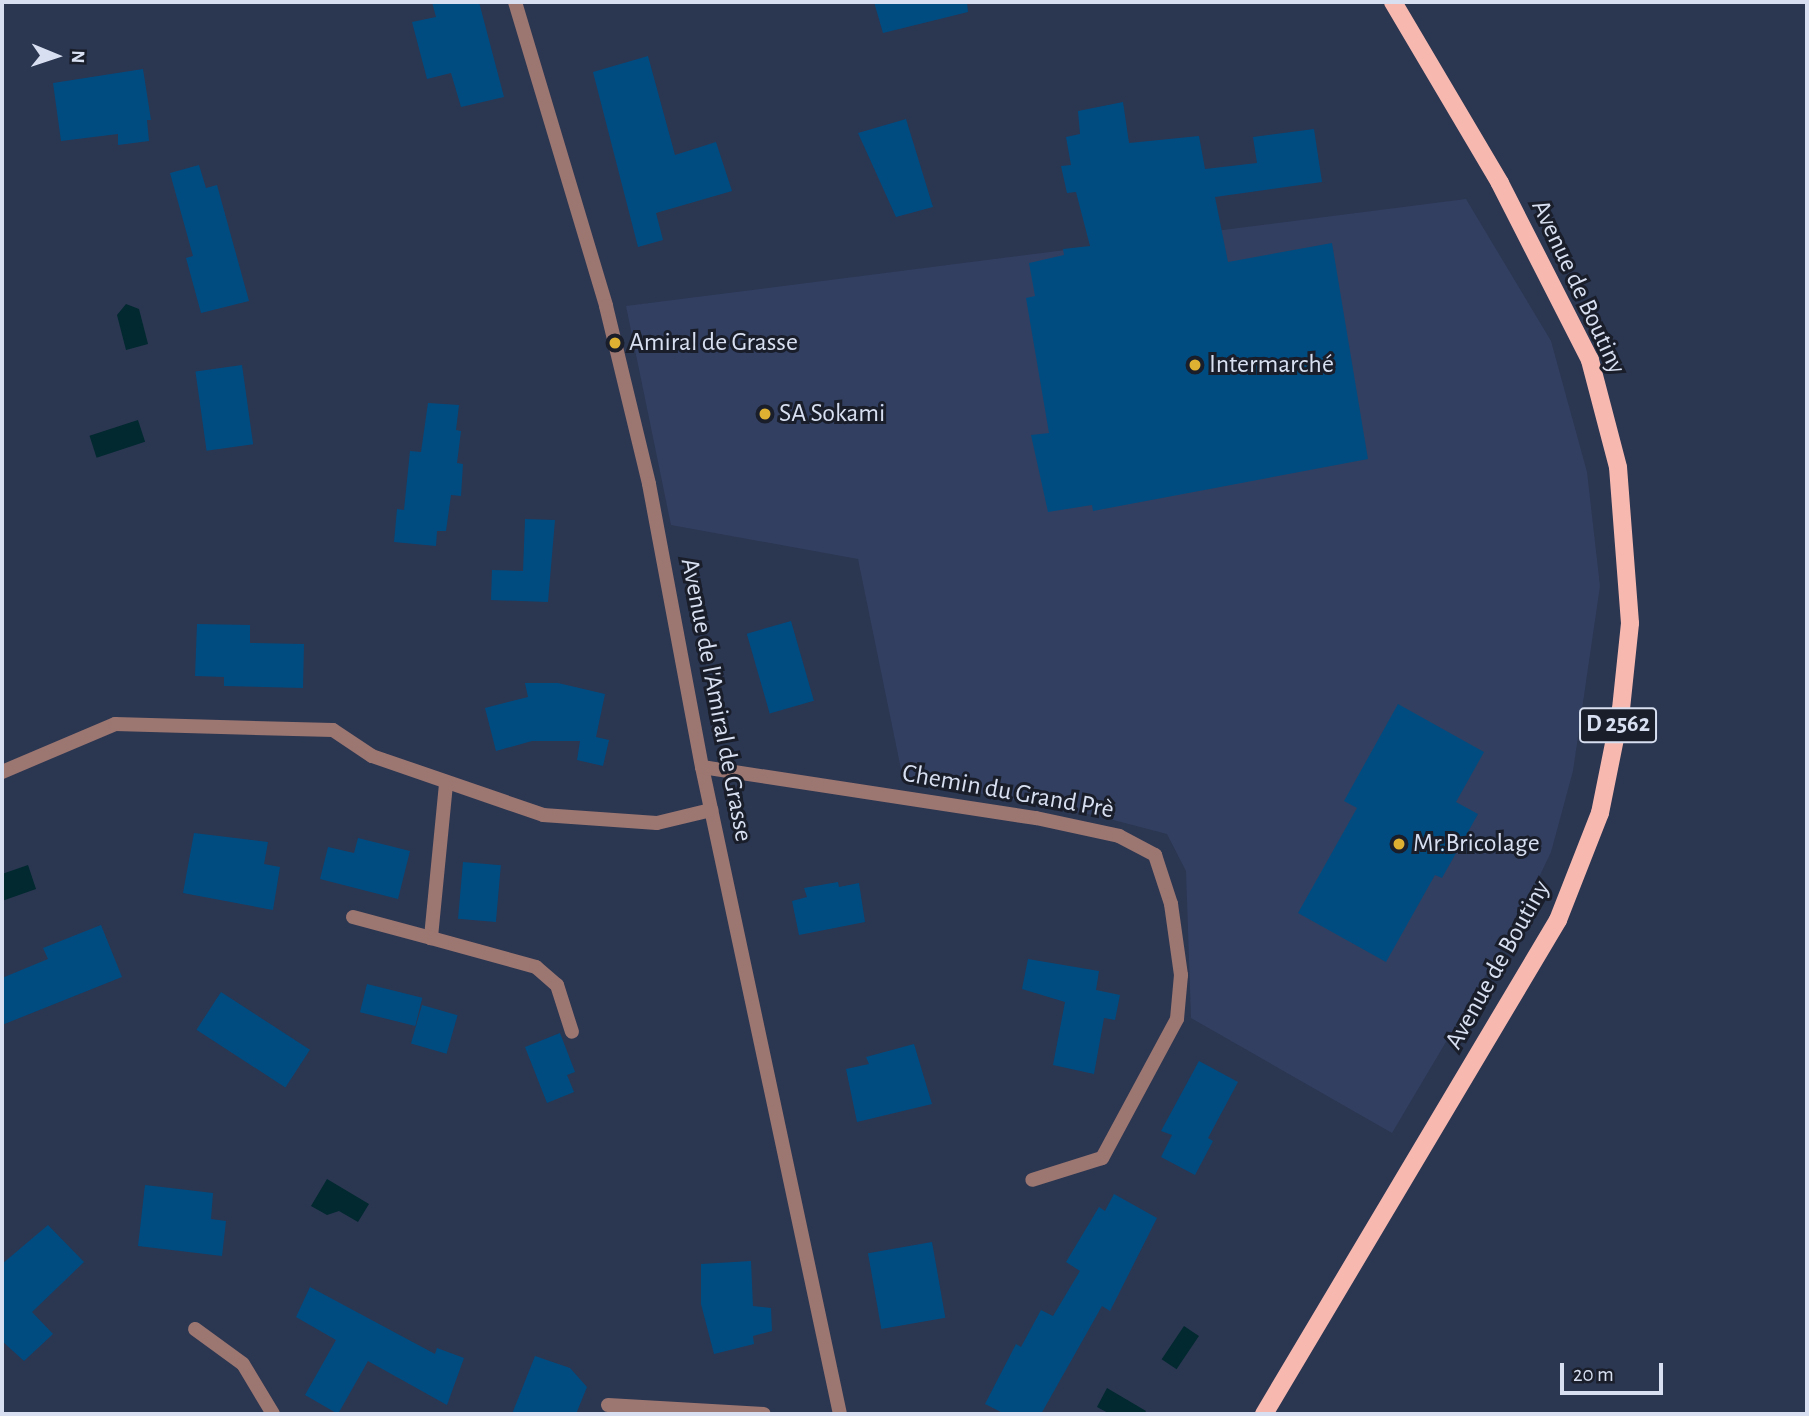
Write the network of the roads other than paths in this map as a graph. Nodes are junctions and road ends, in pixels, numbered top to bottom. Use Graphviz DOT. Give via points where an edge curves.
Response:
graph roads {
  1 [pos="515,2"];
  2 [pos="1392,2"];
  3 [pos="702,767"];
  4 [pos="2,772"];
  5 [pos="446,784"];
  6 [pos="711,810"];
  7 [pos="352,917"];
  8 [pos="431,938"];
  9 [pos="572,1032"];
  10 [pos="1032,1180"];
  11 [pos="195,1329"];
  12 [pos="608,1405"];
  13 [pos="273,1414"];
  14 [pos="764,1414"];
  15 [pos="840,1414"];
  16 [pos="1264,1414"];
  1 -- 3 [label="street, Avenue de l'Amiral de Grasse" via="606,306 649,484"];
  2 -- 16 [label="main road, Avenue de Boutiny / D 2562" via="1500,183 1590,360 1618,467 1630,624 1621,709 1600,813 1558,920"];
  3 -- 6 [label="street, Avenue de l'Amiral de Grasse"];
  3 -- 10 [label="street, Chemin du Grand Prè" via="1036,818 1119,836 1155,855 1171,904 1181,975 1177,1018 1102,1158"];
  4 -- 5 [label="street" via="97,731 139,722 333,730 372,756"];
  5 -- 6 [label="street" via="543,815 657,823"];
  5 -- 8 [label="street"];
  6 -- 15 [label="street, Avenue de l'Amiral de Grasse"];
  7 -- 8 [label="street"];
  8 -- 9 [label="street" via="536,967 557,985"];
  11 -- 13 [label="street" via="243,1364"];
  12 -- 14 [label="street"];
}
